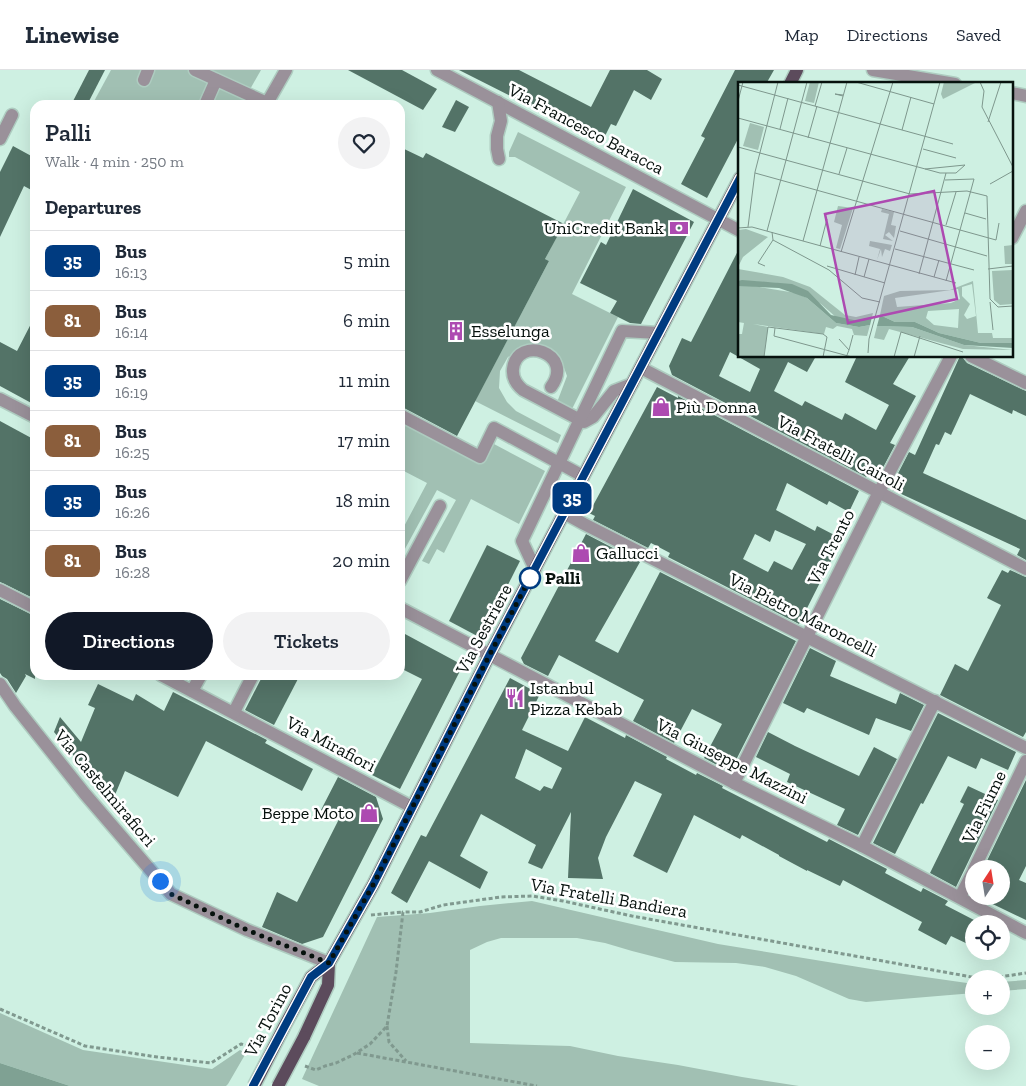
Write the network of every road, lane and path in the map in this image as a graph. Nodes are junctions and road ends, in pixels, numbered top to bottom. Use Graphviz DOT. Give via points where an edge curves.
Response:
graph roads {
  1 [pos="195,70"];
  2 [pos="286,70"];
  3 [pos="437,70"];
  4 [pos="797,70"];
  5 [pos="873,70"];
  6 [pos="216,80"];
  7 [pos="791,82"];
  8 [pos="943,82"];
  9 [pos="207,100"];
  10 [pos="258,100"];
  11 [pos="269,100"];
  12 [pos="498,102"];
  13 [pos="12,115"];
  14 [pos="0,139"];
  15 [pos="499,159"];
  16 [pos="738,182"];
  17 [pos="1026,211"];
  18 [pos="718,219"];
  19 [pos="738,230"];
  20 [pos="1014,234"];
  21 [pos="659,333"];
  22 [pos="950,358"];
  23 [pos="975,358"];
  24 [pos="641,368"];
  25 [pos="1026,383"];
  26 [pos="632,384"];
  27 [pos="551,387"];
  28 [pos="0,399"];
  29 [pos="30,414"];
  30 [pos="405,418"];
  31 [pos="580,420"];
  32 [pos="560,463"];
  33 [pos="583,476"];
  34 [pos="879,492"];
  35 [pos="440,506"];
  36 [pos="564,513"];
  37 [pos="1026,568"];
  38 [pos="535,569"];
  39 [pos="405,572"];
  40 [pos="0,590"];
  41 [pos="30,605"];
  42 [pos="405,611"];
  43 [pos="806,636"];
  44 [pos="490,654"];
  45 [pos="171,680"];
  46 [pos="198,680"];
  47 [pos="250,680"];
  48 [pos="0,684"];
  49 [pos="192,691"];
  50 [pos="935,701"];
  51 [pos="234,712"];
  52 [pos="1026,748"];
  53 [pos="1026,761"];
  54 [pos="734,783"];
  55 [pos="412,807"];
  56 [pos="862,846"];
  57 [pos="978,860"];
  58 [pos="965,888"];
  59 [pos="960,898"];
  60 [pos="403,912"];
  61 [pos="354,916"];
  62 [pos="1026,932"];
  63 [pos="329,963"];
  64 [pos="1026,973"];
  65 [pos="965,975"];
  66 [pos="1010,975"];
  67 [pos="0,1009"];
  68 [pos="387,1026"];
  69 [pos="260,1050"];
  70 [pos="356,1053"];
  71 [pos="406,1062"];
  72 [pos="297,1064"];
  73 [pos="254,1086"];
  74 [pos="278,1086"];
  75 [pos="536,1086"];
  1 -- 6 [label="street"];
  2 -- 11 [label="street"];
  3 -- 12 [label="street, Via Francesco Baracca"];
  4 -- 7 [label="main road"];
  5 -- 8 [label="street"];
  6 -- 9 [label="street"];
  6 -- 10 [label="street"];
  12 -- 15 [label="street" via="501,121 497,136"];
  12 -- 18 [label="street, Via Francesco Baracca"];
  13 -- 14 [label="street"];
  16 -- 18 [label="main road, Via Sestriere"];
  17 -- 20 [label="street"];
  18 -- 19 [label="street, Via Francesco Baracca"];
  18 -- 21 [label="main road, Via Sestriere"];
  21 -- 24 [label="main road, Via Sestriere"];
  21 -- 31 [label="street" via="622,330"];
  22 -- 34 [label="street, Via Trento"];
  23 -- 25 [label="street"];
  24 -- 26 [label="main road, Via Sestriere"];
  24 -- 34 [label="street, Via Fratelli Cairoli"];
  26 -- 31 [label="street" via="614,391 593,418 584,422"];
  26 -- 33 [label="main road, Via Sestriere"];
  27 -- 31 [label="street" via="557,369 548,354 535,350 519,357 513,372 519,386"];
  28 -- 29 [label="street"];
  30 -- 32 [label="street" via="480,457 494,428"];
  31 -- 32 [label="street"];
  32 -- 33 [label="street"];
  32 -- 38 [label="street" via="522,541"];
  33 -- 36 [label="main road, Via Sestriere"];
  34 -- 37 [label="street, Via Fratelli Cairoli"];
  34 -- 43 [label="street, Via Trento"];
  35 -- 39 [label="street"];
  36 -- 38 [label="main road, Via Sestriere"];
  36 -- 43 [label="street, Via Pietro Maroncelli"];
  38 -- 44 [label="main road, Via Sestriere"];
  40 -- 41 [label="street"];
  42 -- 44 [label="street, Via Giuseppe Mazzini"];
  43 -- 50 [label="street, Via Pietro Maroncelli"];
  43 -- 54 [label="street, Via Trento"];
  44 -- 54 [label="street, Via Giuseppe Mazzini"];
  44 -- 55 [label="main road, Via Sestriere"];
  45 -- 49 [label="street, Via Mirafiori"];
  46 -- 49 [label="street"];
  47 -- 51 [label="street"];
  48 -- 63 [label="street, Via Castelmirafiori" via="86,794 171,894 247,930"];
  49 -- 51 [label="street, Via Mirafiori"];
  50 -- 52 [label="street, Via Pietro Maroncelli"];
  50 -- 56 [label="street"];
  51 -- 55 [label="street, Via Mirafiori"];
  53 -- 57 [label="street, Via Fiume"];
  54 -- 56 [label="street, Via Giuseppe Mazzini"];
  55 -- 61 [label="main road, Via Sestriere"];
  56 -- 59 [label="street, Via Giuseppe Mazzini"];
  58 -- 59 [label="street, Via Fiume"];
  59 -- 62 [label="street, Via Giuseppe Mazzini"];
  60 -- 61 [label="path, Via Fratelli Bandiera"];
  60 -- 65 [label="path, Via Fratelli Bandiera" via="420,912 443,905 501,897 532,896"];
  60 -- 68 [label="path"];
  61 -- 63 [label="main road, Via Sestriere"];
  63 -- 73 [label="main road, Via Torino, bridge" via="311,977"];
  63 -- 74 [label="main road, bridge" via="328,985"];
  64 -- 66 [label="path, Via Fratelli Bandiera"];
  67 -- 69 [label="path" via="84,1046 210,1063 241,1044"];
  68 -- 70 [label="path"];
  68 -- 71 [label="path" via="390,1042"];
  70 -- 71 [label="path"];
  70 -- 72 [label="path" via="316,1070"];
  71 -- 75 [label="path"];
}
